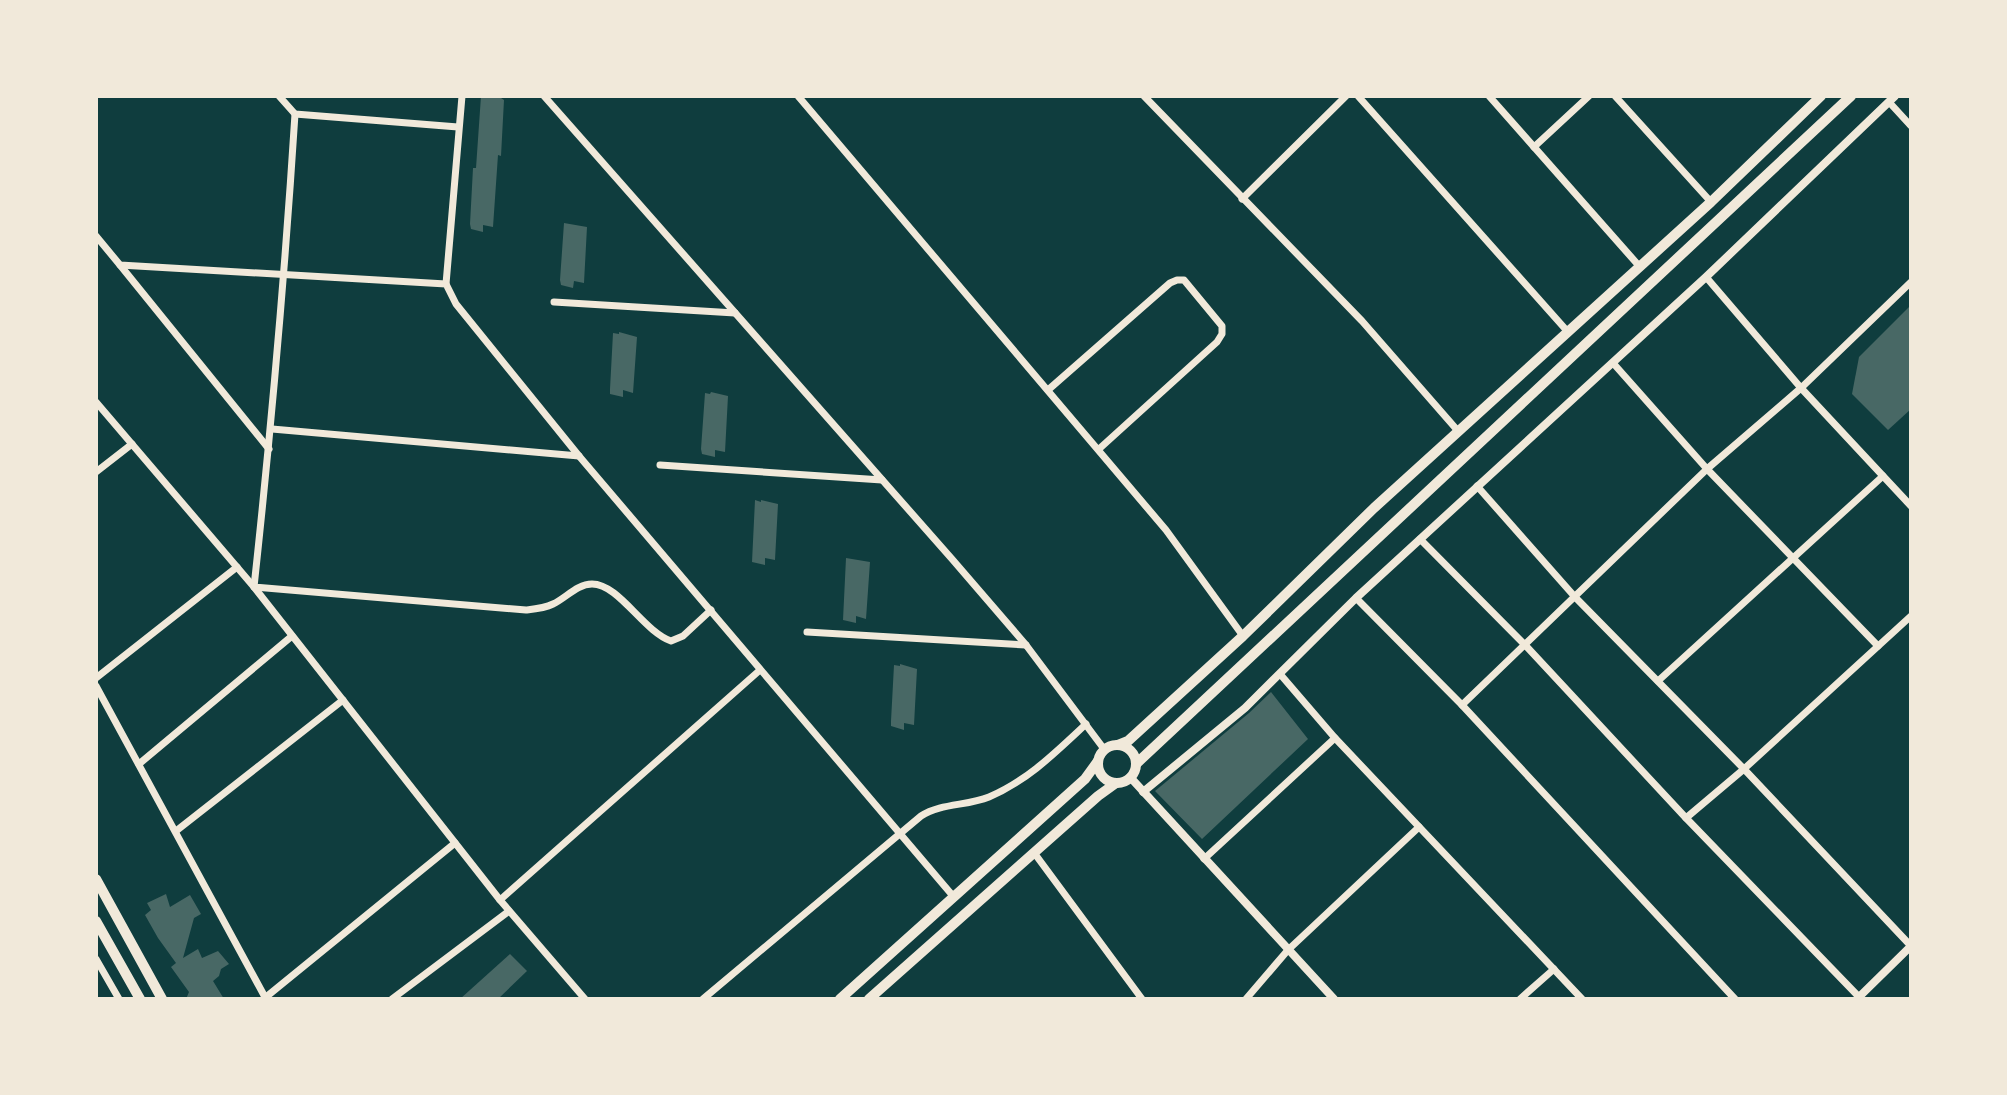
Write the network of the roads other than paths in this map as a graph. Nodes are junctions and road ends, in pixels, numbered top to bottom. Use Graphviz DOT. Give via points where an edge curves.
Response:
graph roads {
  1 [pos="279,96"];
  2 [pos="462,96"];
  3 [pos="544,96"];
  4 [pos="798,96"];
  5 [pos="1144,96"];
  6 [pos="1346,96"];
  7 [pos="1358,96"];
  8 [pos="1489,96"];
  9 [pos="1589,96"];
  10 [pos="1615,96"];
  11 [pos="1821,96"];
  12 [pos="1851,96"];
  13 [pos="1892,99"];
  14 [pos="295,114"];
  15 [pos="1911,126"];
  16 [pos="458,127"];
  17 [pos="1534,147"];
  18 [pos="1242,199"];
  19 [pos="1712,202"];
  20 [pos="96,236"];
  21 [pos="120,265"];
  22 [pos="1640,267"];
  23 [pos="285,274"];
  24 [pos="1706,277"];
  25 [pos="1911,282"];
  26 [pos="446,284"];
  27 [pos="554,302"];
  28 [pos="735,313"];
  29 [pos="1568,332"];
  30 [pos="1613,363"];
  31 [pos="1801,388"];
  32 [pos="1048,390"];
  33 [pos="96,402"];
  34 [pos="272,429"];
  35 [pos="1458,431"];
  36 [pos="132,444"];
  37 [pos="269,449"];
  38 [pos="1099,449"];
  39 [pos="579,456"];
  40 [pos="660,465"];
  41 [pos="1707,469"];
  42 [pos="96,472"];
  43 [pos="1883,476"];
  44 [pos="882,480"];
  45 [pos="1477,486"];
  46 [pos="1911,506"];
  47 [pos="1420,539"];
  48 [pos="1793,558"];
  49 [pos="237,567"];
  50 [pos="254,587"];
  51 [pos="1575,597"];
  52 [pos="1356,598"];
  53 [pos="711,610"];
  54 [pos="1911,616"];
  55 [pos="807,632"];
  56 [pos="292,636"];
  57 [pos="1243,636"];
  58 [pos="1026,645"];
  59 [pos="1527,646"];
  60 [pos="1878,646"];
  61 [pos="760,670"];
  62 [pos="1280,674"];
  63 [pos="96,678"];
  64 [pos="1658,681"];
  65 [pos="96,686"];
  66 [pos="343,700"];
  67 [pos="1462,705"];
  68 [pos="1086,724"];
  69 [pos="1335,738"];
  70 [pos="1118,745"];
  71 [pos="1104,749"];
  72 [pos="1098,761"];
  73 [pos="139,764"];
  74 [pos="1136,764"];
  75 [pos="1744,769"];
  76 [pos="1130,777"];
  77 [pos="1116,783"];
  78 [pos="1143,792"];
  79 [pos="1686,818"];
  80 [pos="1419,827"];
  81 [pos="176,831"];
  82 [pos="901,832"];
  83 [pos="456,843"];
  84 [pos="1035,854"];
  85 [pos="1204,859"];
  86 [pos="96,879"];
  87 [pos="954,896"];
  88 [pos="500,900"];
  89 [pos="509,911"];
  90 [pos="96,921"];
  91 [pos="1911,946"];
  92 [pos="1288,950"];
  93 [pos="96,959"];
  94 [pos="1554,969"];
  95 [pos="266,998"];
  96 [pos="1859,998"];
  97 [pos="119,999"];
  98 [pos="140,999"];
  99 [pos="162,999"];
  100 [pos="392,999"];
  101 [pos="585,999"];
  102 [pos="703,999"];
  103 [pos="841,999"];
  104 [pos="869,999"];
  105 [pos="1142,999"];
  106 [pos="1246,999"];
  107 [pos="1334,999"];
  108 [pos="1521,999"];
  109 [pos="1582,999"];
  110 [pos="1735,999"];
  1 -- 14 [label="street"];
  2 -- 16 [label="street"];
  3 -- 28 [label="street"];
  4 -- 32 [label="street"];
  5 -- 18 [label="street"];
  6 -- 18 [label="street"];
  7 -- 29 [label="street"];
  8 -- 17 [label="street"];
  9 -- 17 [label="street"];
  10 -- 19 [label="street"];
  11 -- 19 [label="highway"];
  12 -- 74 [label="highway"];
  13 -- 15 [label="street"];
  13 -- 24 [label="street"];
  14 -- 16 [label="street"];
  14 -- 23 [label="street"];
  16 -- 26 [label="street"];
  17 -- 22 [label="street"];
  18 -- 35 [label="street" via="1362,321"];
  19 -- 22 [label="highway"];
  20 -- 21 [label="street"];
  21 -- 23 [label="street"];
  21 -- 37 [label="street"];
  22 -- 29 [label="highway"];
  23 -- 26 [label="street"];
  23 -- 34 [label="street"];
  24 -- 30 [label="street"];
  24 -- 31 [label="street"];
  25 -- 31 [label="street"];
  26 -- 39 [label="street" via="456,304"];
  27 -- 28 [label="street"];
  28 -- 44 [label="street"];
  29 -- 35 [label="highway"];
  30 -- 41 [label="street"];
  30 -- 45 [label="street"];
  31 -- 41 [label="street"];
  31 -- 43 [label="street"];
  32 -- 38 [label="street"];
  32 -- 38 [label="street" via="1170,283 1185,280 1222,326 1222,334"];
  33 -- 36 [label="street"];
  34 -- 37 [label="street"];
  34 -- 39 [label="street"];
  35 -- 57 [label="highway"];
  36 -- 42 [label="street"];
  36 -- 49 [label="street"];
  37 -- 50 [label="street"];
  38 -- 57 [label="street" via="1166,530"];
  39 -- 53 [label="street"];
  40 -- 44 [label="street"];
  41 -- 48 [label="street"];
  41 -- 51 [label="street"];
  43 -- 46 [label="street"];
  43 -- 48 [label="street"];
  44 -- 58 [label="street"];
  45 -- 47 [label="street"];
  45 -- 51 [label="street"];
  47 -- 52 [label="street"];
  47 -- 59 [label="street"];
  48 -- 60 [label="street"];
  48 -- 64 [label="street"];
  49 -- 50 [label="street"];
  49 -- 63 [label="street"];
  50 -- 53 [label="street" via="526,610 551,606 582,586 594,584 609,588 658,636 671,641"];
  50 -- 56 [label="street"];
  51 -- 59 [label="street"];
  51 -- 64 [label="street"];
  52 -- 62 [label="street"];
  52 -- 67 [label="street"];
  53 -- 61 [label="street"];
  54 -- 60 [label="street"];
  55 -- 58 [label="street"];
  56 -- 66 [label="street"];
  56 -- 73 [label="street"];
  57 -- 70 [label="highway" via="1128,741"];
  58 -- 68 [label="street"];
  59 -- 67 [label="street"];
  59 -- 79 [label="street"];
  60 -- 75 [label="street"];
  61 -- 82 [label="street"];
  61 -- 88 [label="street"];
  62 -- 69 [label="street"];
  62 -- 78 [label="street"];
  64 -- 75 [label="street"];
  65 -- 73 [label="street"];
  66 -- 81 [label="street"];
  66 -- 83 [label="street"];
  67 -- 110 [label="street"];
  68 -- 71 [label="street"];
  68 -- 82 [label="street" via="1015,785 987,798 937,807"];
  69 -- 80 [label="street"];
  69 -- 85 [label="street"];
  70 -- 71 [label="highway"];
  70 -- 74 [label="highway" via="1131,751"];
  71 -- 72 [label="highway"];
  72 -- 77 [label="highway" via="1100,774"];
  72 -- 87 [label="highway" via="1085,779"];
  73 -- 81 [label="street"];
  74 -- 76 [label="highway"];
  75 -- 79 [label="street"];
  75 -- 91 [label="street"];
  76 -- 77 [label="highway"];
  76 -- 78 [label="street"];
  77 -- 84 [label="highway"];
  78 -- 85 [label="street"];
  79 -- 96 [label="street"];
  80 -- 92 [label="street"];
  80 -- 94 [label="street"];
  81 -- 95 [label="street"];
  82 -- 87 [label="street"];
  82 -- 102 [label="street"];
  83 -- 88 [label="street"];
  83 -- 95 [label="street"];
  84 -- 104 [label="highway"];
  84 -- 105 [label="street"];
  85 -- 92 [label="street"];
  86 -- 99 [label="main road"];
  87 -- 103 [label="highway"];
  88 -- 89 [label="street"];
  89 -- 100 [label="street"];
  89 -- 101 [label="street"];
  90 -- 98 [label="main road"];
  91 -- 96 [label="street"];
  92 -- 106 [label="street"];
  92 -- 107 [label="street"];
  93 -- 97 [label="street"];
  94 -- 108 [label="street"];
  94 -- 109 [label="street"];
}
